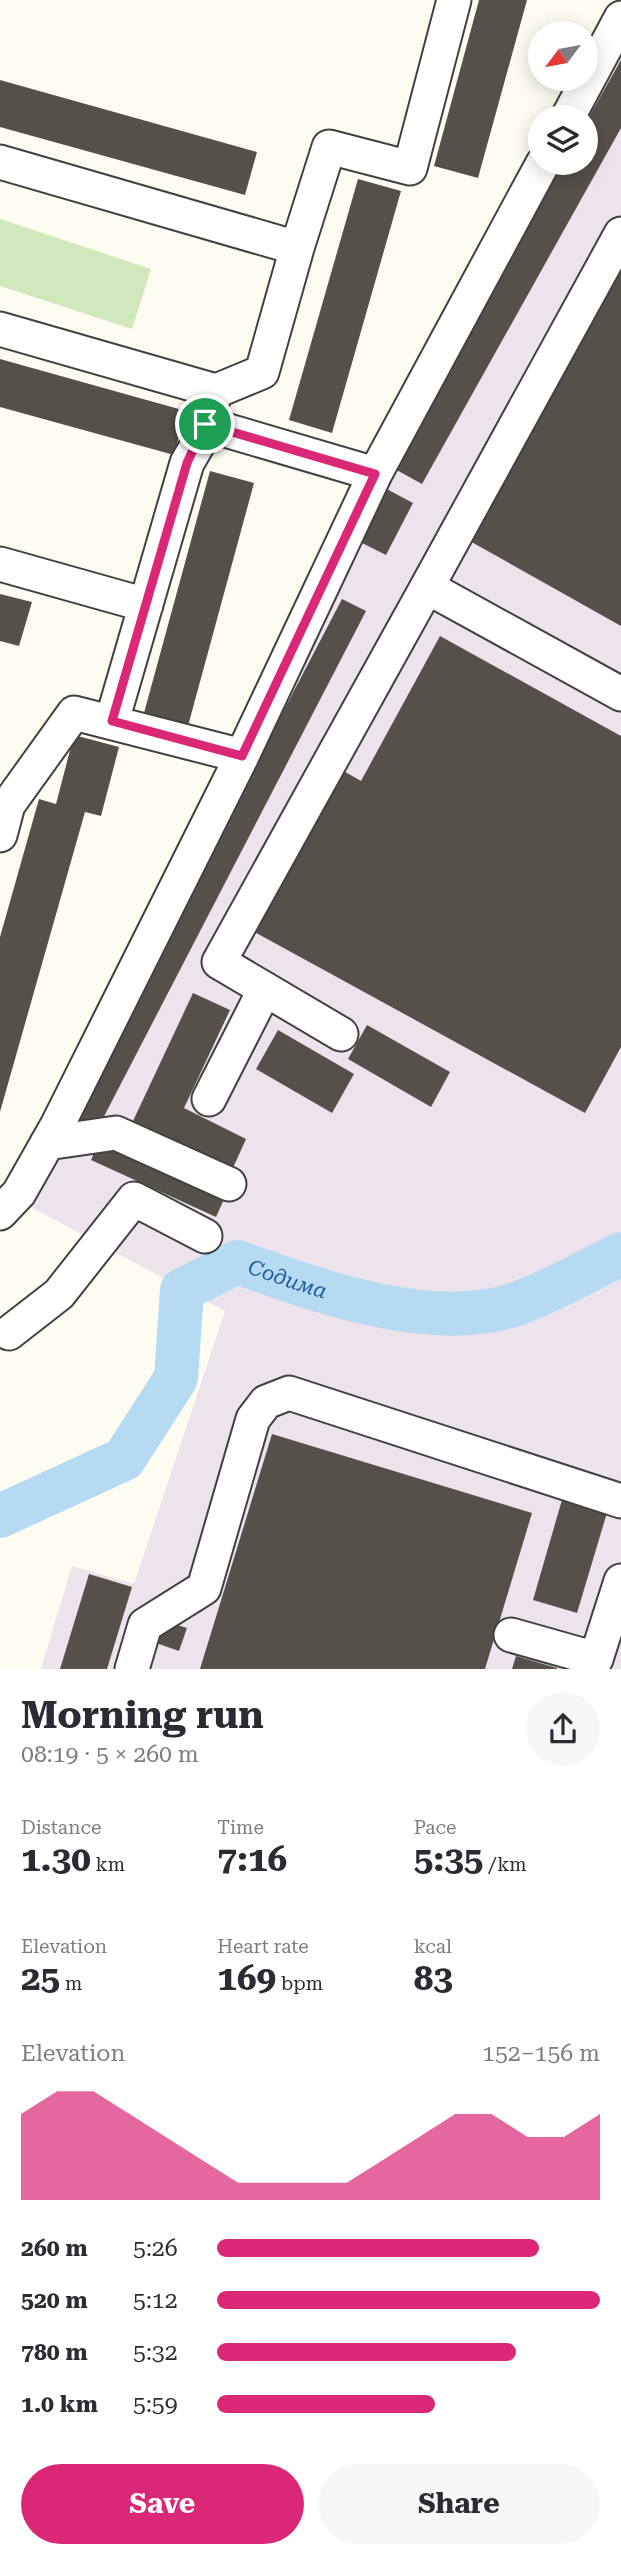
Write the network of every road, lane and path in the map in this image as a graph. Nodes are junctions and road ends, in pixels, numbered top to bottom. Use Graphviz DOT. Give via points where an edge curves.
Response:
graph roads {
  1 [pos="454,0"];
  2 [pos="621,18"];
  3 [pos="574,105"];
  4 [pos="0,162"];
  5 [pos="537,175"];
  6 [pos="621,234"];
  7 [pos="297,248"];
  8 [pos="0,329"];
  9 [pos="216,391"];
  10 [pos="205,424"];
  11 [pos="375,474"];
  12 [pos="0,564"];
  13 [pos="427,587"];
  14 [pos="146,605"];
  15 [pos="621,694"];
  16 [pos="112,721"];
  17 [pos="242,756"];
  18 [pos="0,835"];
  19 [pos="265,989"];
  20 [pos="341,1034"];
  21 [pos="209,1099"];
  22 [pos="47,1143"];
  23 [pos="229,1184"];
  24 [pos="0,1213"];
  25 [pos="205,1236"];
  26 [pos="3,1334"];
  27 [pos="621,1501"];
  28 [pos="621,1581"];
  29 [pos="510,1635"];
  30 [pos="132,1669"];
  1 -- 7 [label="lane" via="410,168 329,148"];
  2 -- 3 [label="lane"];
  4 -- 7 [label="lane"];
  5 -- 11 [label="lane"];
  6 -- 13 [label="lane"];
  7 -- 9 [label="lane" via="262,372"];
  8 -- 9 [label="lane"];
  9 -- 10 [label="lane"];
  10 -- 11 [label="lane"];
  10 -- 14 [label="lane" via="187,463"];
  11 -- 17 [label="lane"];
  12 -- 14 [label="lane"];
  13 -- 15 [label="lane"];
  13 -- 19 [label="lane" via="219,962"];
  14 -- 16 [label="lane"];
  16 -- 17 [label="lane"];
  16 -- 18 [label="lane" via="74,713 8,805"];
  17 -- 22 [label="lane"];
  19 -- 20 [label="lane"];
  19 -- 21 [label="lane"];
  22 -- 23 [label="lane" via="116,1133"];
  22 -- 24 [label="lane" via="19,1193"];
  25 -- 26 [label="lane" via="134,1199 59,1294"];
  27 -- 30 [label="lane" via="289,1392 266,1402 253,1419 204,1588 145,1625"];
  28 -- 29 [label="lane" via="596,1659"];
}
